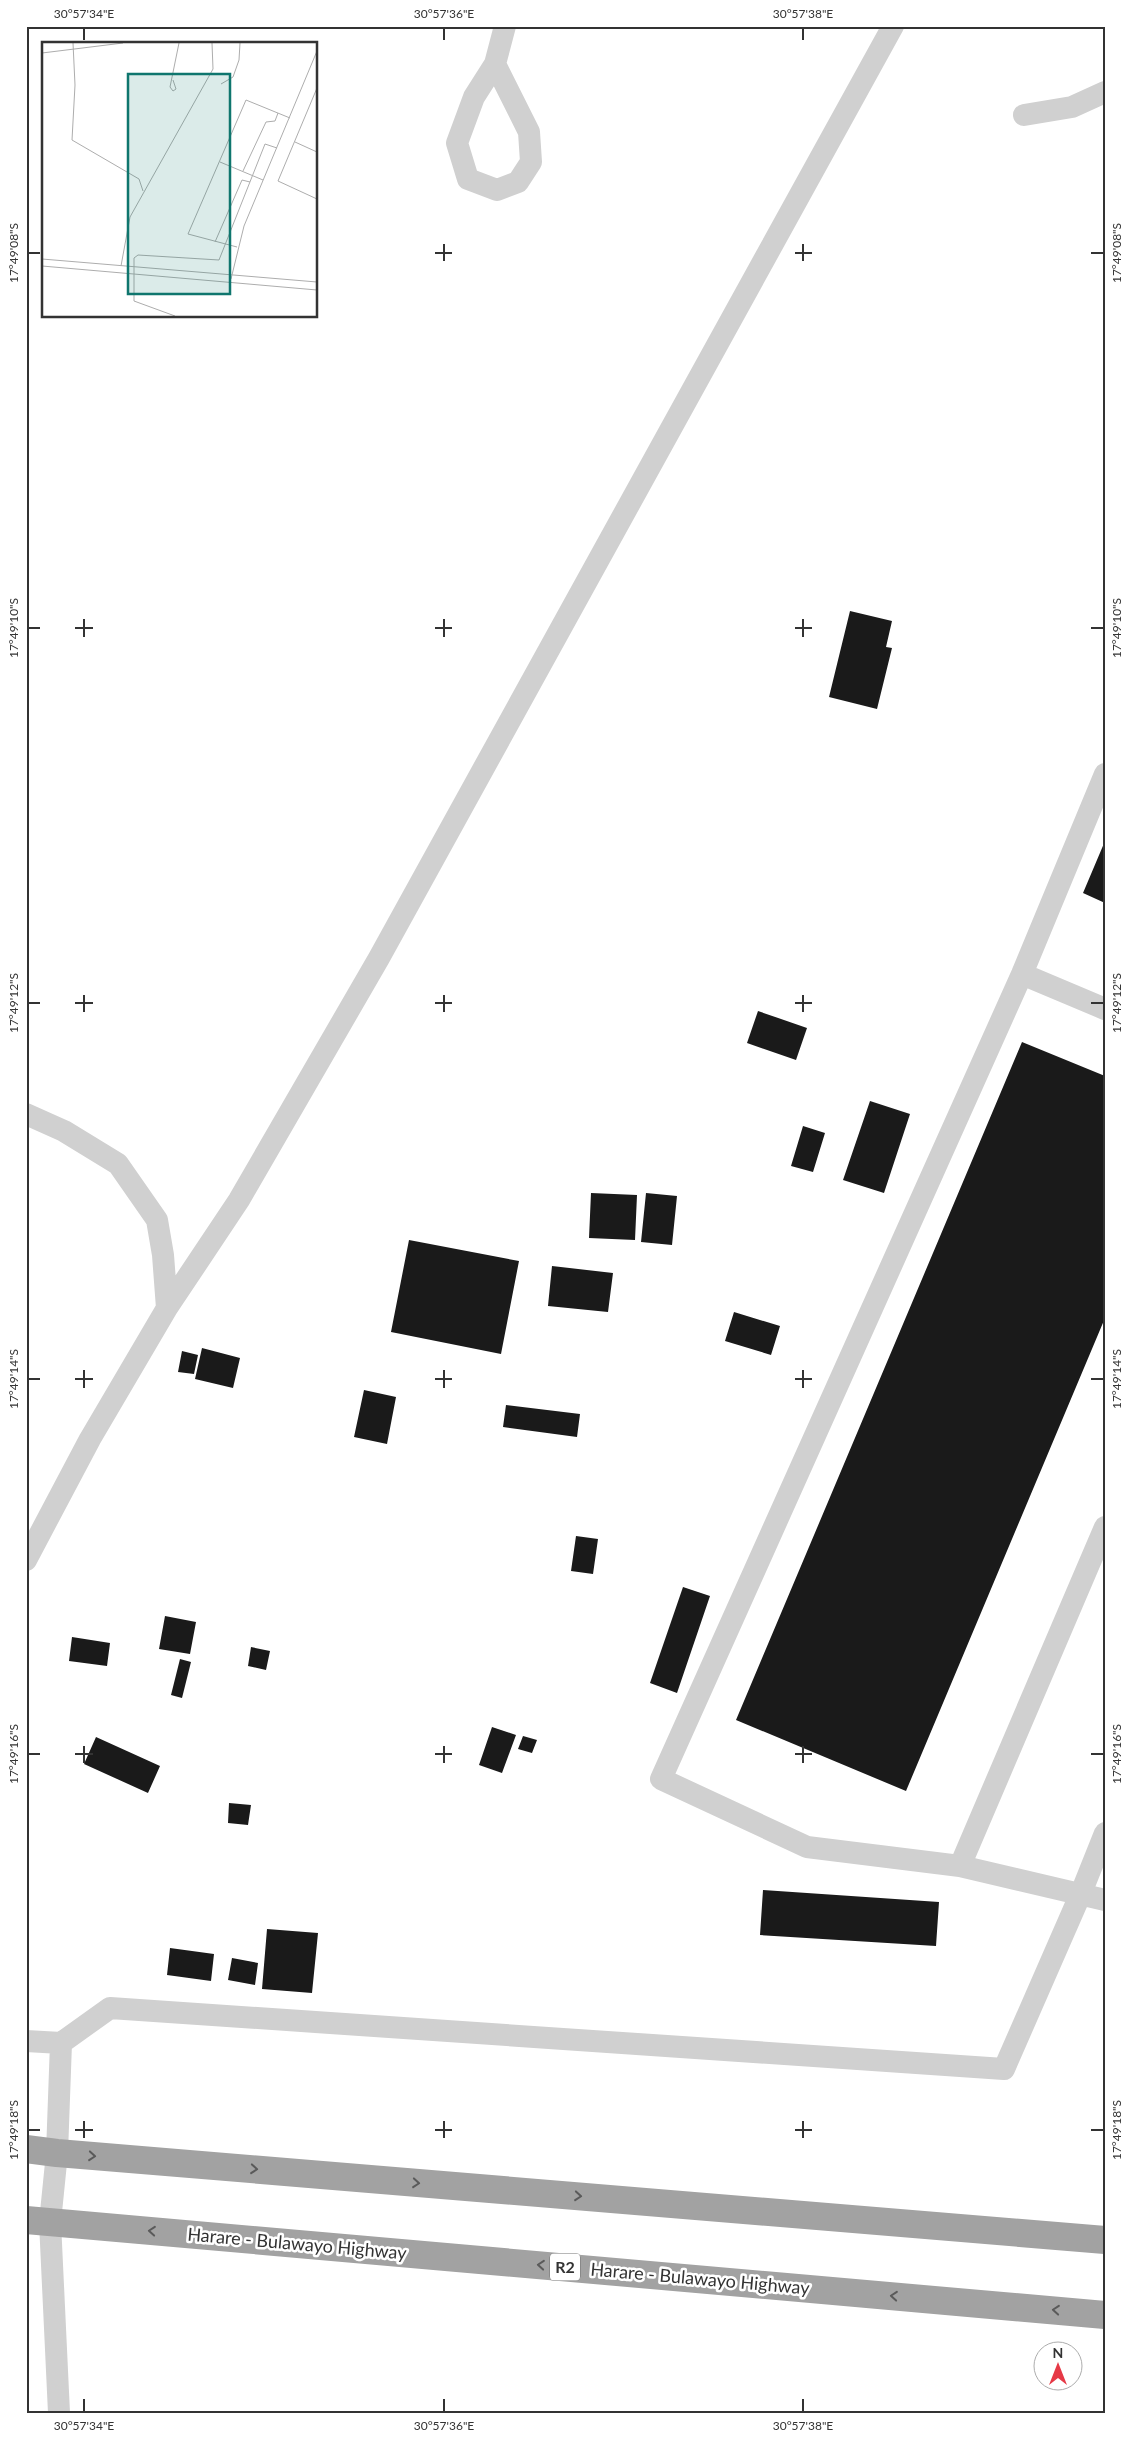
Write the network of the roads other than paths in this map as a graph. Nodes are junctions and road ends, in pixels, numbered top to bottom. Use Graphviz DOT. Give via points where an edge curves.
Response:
graph roads {
  1 [pos="504,26"];
  2 [pos="893,26"];
  3 [pos="496,64"];
  4 [pos="1105,92"];
  5 [pos="1024,115"];
  6 [pos="1105,774"];
  7 [pos="1022,974"];
  8 [pos="1105,1009"];
  9 [pos="26,1114"];
  10 [pos="167,1308"];
  11 [pos="1105,1527"];
  12 [pos="26,1560"];
  13 [pos="1105,1833"];
  14 [pos="960,1866"];
  15 [pos="1081,1893"];
  16 [pos="1105,1900"];
  17 [pos="26,2041"];
  18 [pos="60,2043"];
  19 [pos="26,2148"];
  20 [pos="57,2153"];
  21 [pos="38,2221"];
  22 [pos="1105,2240"];
  23 [pos="1105,2314"];
  24 [pos="59,2413"];
  1 -- 3 [label="lane"];
  2 -- 10 [label="lane" via="379,958 239,1200"];
  3 -- 3 [label="lane" via="474,97 457,143 468,179 497,190 518,182 531,162 528,132"];
  4 -- 5 [label="lane" via="1072,108"];
  6 -- 7 [label="lane"];
  7 -- 8 [label="lane"];
  7 -- 14 [label="lane" via="660,1779 808,1847"];
  9 -- 10 [label="lane" via="64,1131 118,1164 157,1220"];
  10 -- 12 [label="lane" via="90,1439"];
  11 -- 14 [label="lane"];
  13 -- 15 [label="lane"];
  14 -- 15 [label="lane"];
  15 -- 16 [label="lane"];
  15 -- 18 [label="lane" via="1004,2069 110,2008"];
  17 -- 18 [label="lane"];
  18 -- 20 [label="lane"];
  19 -- 20 [label="highway"];
  20 -- 21 [label="lane"];
  20 -- 22 [label="highway, one-way"];
  23 -- 21 [label="highway, Harare - Bulawayo Highway / R2, one-way"];
  21 -- 24 [label="lane"];
}
